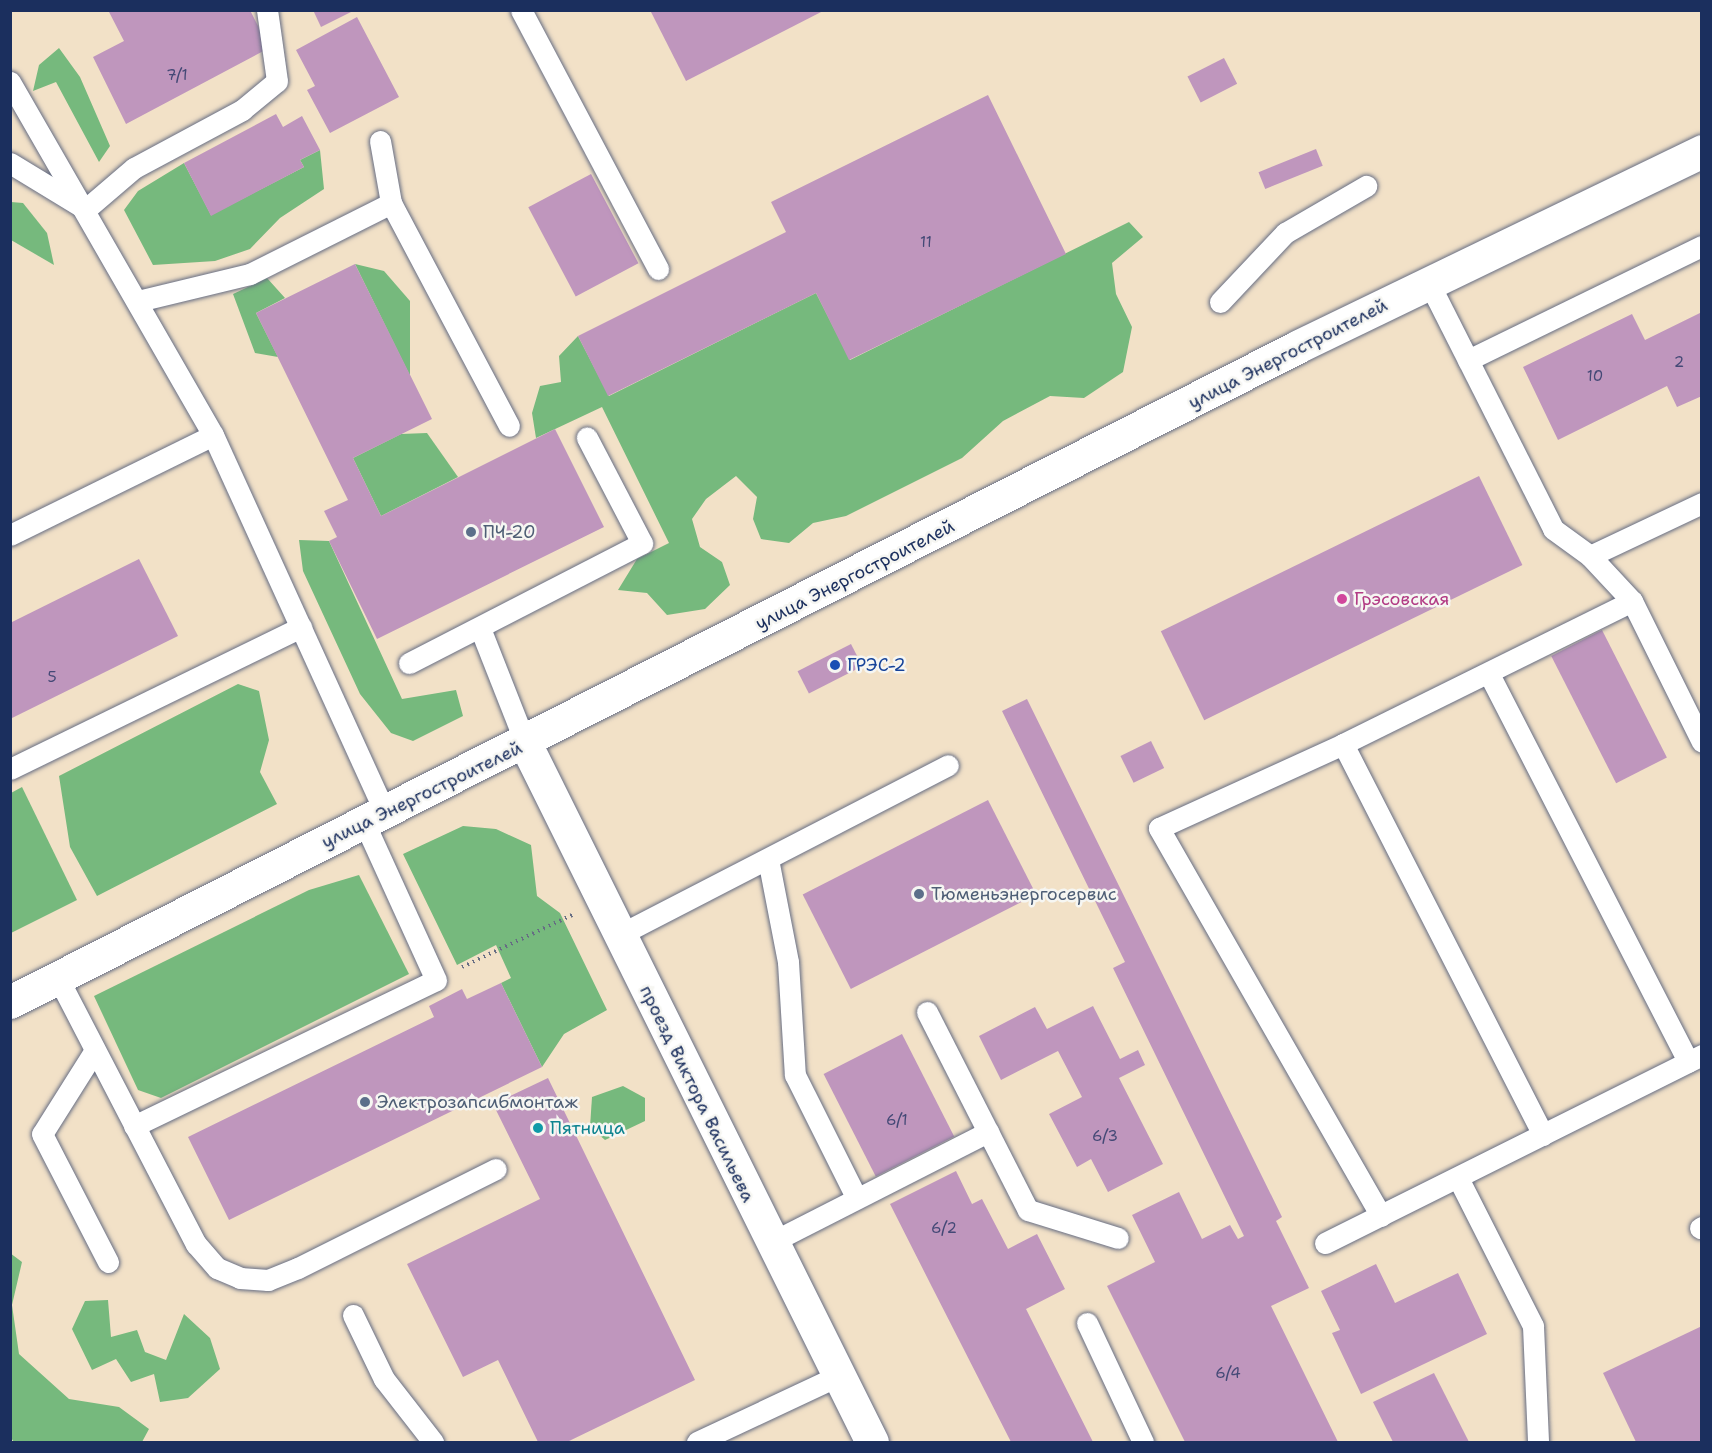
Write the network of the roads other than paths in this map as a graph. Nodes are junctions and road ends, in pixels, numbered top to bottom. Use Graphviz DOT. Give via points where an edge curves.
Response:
graph roads {
  1 [pos="267,10"];
  2 [pos="521,10"];
  3 [pos="10,82"];
  4 [pos="380,141"];
  5 [pos="1701,151"];
  6 [pos="10,163"];
  7 [pos="1366,186"];
  8 [pos="392,203"];
  9 [pos="86,209"];
  10 [pos="1701,246"];
  11 [pos="658,269"];
  12 [pos="1430,284"];
  13 [pos="138,301"];
  14 [pos="1220,302"];
  15 [pos="1468,360"];
  16 [pos="509,426"];
  17 [pos="213,435"];
  18 [pos="587,438"];
  19 [pos="1701,503"];
  20 [pos="10,535"];
  21 [pos="1590,556"];
  22 [pos="1632,601"];
  23 [pos="301,627"];
  24 [pos="480,628"];
  25 [pos="409,663"];
  26 [pos="1489,674"];
  27 [pos="1701,742"];
  28 [pos="1343,744"];
  29 [pos="526,745"];
  30 [pos="948,765"];
  31 [pos="10,769"];
  32 [pos="375,817"];
  33 [pos="768,858"];
  34 [pos="619,934"];
  35 [pos="57,978"];
  36 [pos="10,1002"];
  37 [pos="927,1012"];
  38 [pos="95,1050"];
  39 [pos="1695,1059"];
  40 [pos="134,1126"];
  41 [pos="988,1132"];
  42 [pos="1543,1135"];
  43 [pos="496,1169"];
  44 [pos="1458,1178"];
  45 [pos="856,1197"];
  46 [pos="1381,1216"];
  47 [pos="1118,1238"];
  48 [pos="770,1243"];
  49 [pos="1325,1243"];
  50 [pos="108,1262"];
  51 [pos="353,1315"];
  52 [pos="1087,1323"];
  53 [pos="838,1376"];
  54 [pos="433,1443"];
  55 [pos="696,1443"];
  56 [pos="872,1443"];
  57 [pos="1143,1443"];
  58 [pos="1538,1443"];
  1 -- 9 [label="lane" via="277,81 242,110 134,168"];
  2 -- 11 [label="lane"];
  3 -- 9 [label="lane"];
  4 -- 8 [label="lane"];
  5 -- 12 [label="main road, улица Энергостроителей"];
  6 -- 9 [label="lane"];
  7 -- 14 [label="lane" via="1285,233"];
  8 -- 13 [label="lane" via="250,274"];
  8 -- 16 [label="lane"];
  9 -- 13 [label="lane"];
  10 -- 15 [label="lane"];
  12 -- 15 [label="lane"];
  12 -- 29 [label="main road, улица Энергостроителей"];
  13 -- 17 [label="lane"];
  15 -- 21 [label="lane" via="1553,529"];
  17 -- 20 [label="lane"];
  17 -- 23 [label="lane"];
  18 -- 24 [label="lane" via="642,543"];
  19 -- 21 [label="lane"];
  21 -- 22 [label="lane"];
  22 -- 26 [label="lane"];
  22 -- 27 [label="lane"];
  23 -- 31 [label="lane"];
  23 -- 32 [label="lane"];
  24 -- 25 [label="lane"];
  24 -- 29 [label="lane"];
  26 -- 28 [label="lane"];
  26 -- 39 [label="lane"];
  28 -- 42 [label="lane"];
  28 -- 46 [label="lane" via="1159,828"];
  29 -- 32 [label="main road, улица Энергостроителей"];
  29 -- 34 [label="main road, проезд Виктора Васильева"];
  30 -- 33 [label="lane"];
  32 -- 35 [label="main road, улица Энергостроителей"];
  32 -- 40 [label="lane" via="436,980"];
  33 -- 34 [label="lane"];
  33 -- 45 [label="lane" via="788,962 795,1074"];
  34 -- 48 [label="main road, проезд Виктора Васильева"];
  35 -- 36 [label="main road, улица Энергостроителей"];
  35 -- 38 [label="lane"];
  37 -- 41 [label="lane"];
  38 -- 40 [label="lane"];
  38 -- 50 [label="lane" via="42,1134"];
  39 -- 42 [label="lane"];
  40 -- 43 [label="lane" via="196,1244 217,1268 240,1278 268,1280 298,1268"];
  41 -- 45 [label="lane"];
  41 -- 47 [label="lane" via="1028,1210"];
  42 -- 44 [label="lane"];
  44 -- 46 [label="lane"];
  44 -- 58 [label="lane" via="1533,1326"];
  45 -- 48 [label="lane"];
  46 -- 49 [label="lane"];
  48 -- 53 [label="main road, проезд Виктора Васильева"];
  51 -- 54 [label="lane" via="384,1379"];
  52 -- 57 [label="lane"];
  53 -- 55 [label="lane"];
  53 -- 56 [label="main road, проезд Виктора Васильева"];
}
